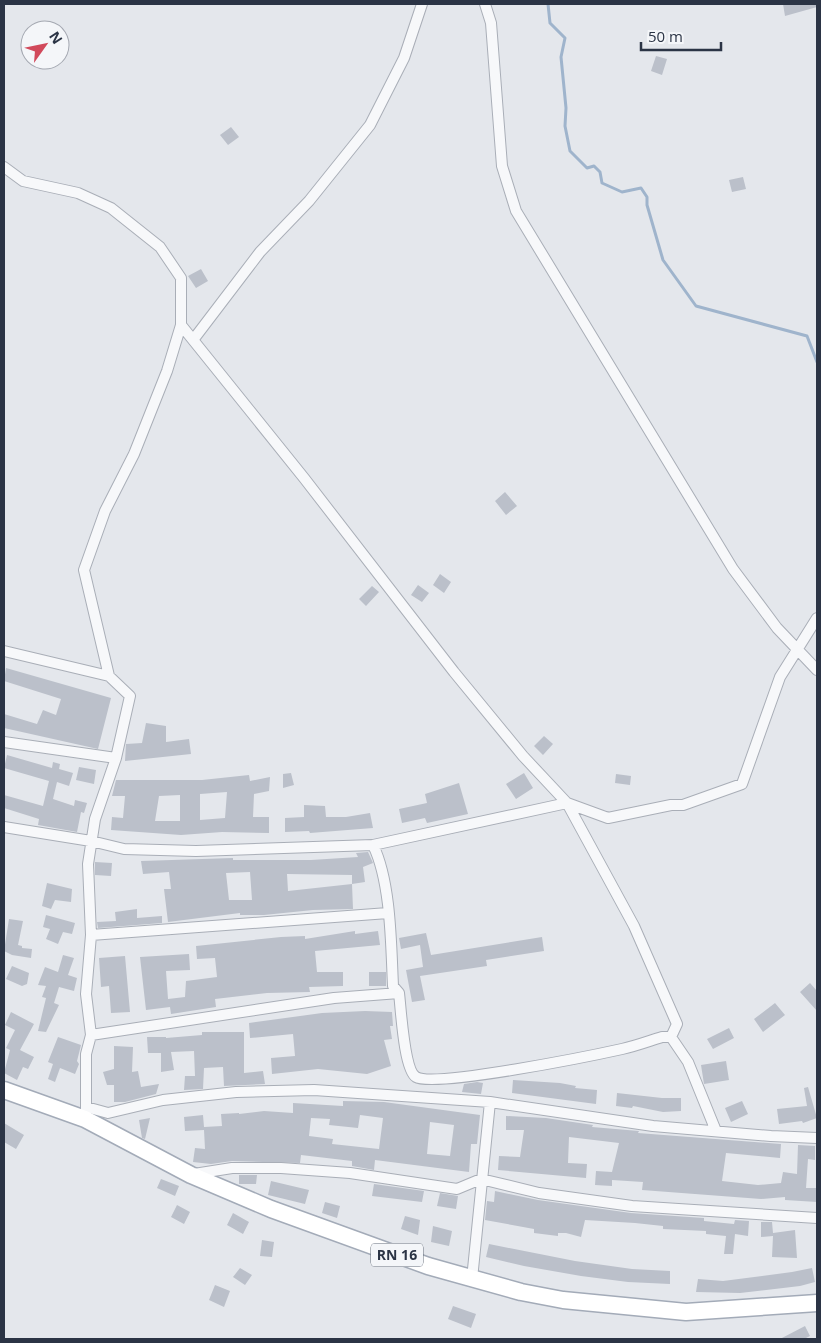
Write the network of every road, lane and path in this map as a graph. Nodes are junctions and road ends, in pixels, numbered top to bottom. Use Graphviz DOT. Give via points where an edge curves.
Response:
graph roads {
  1 [pos="422,4"];
  2 [pos="485,4"];
  3 [pos="4,167"];
  4 [pos="181,325"];
  5 [pos="193,340"];
  6 [pos="817,618"];
  7 [pos="797,650"];
  8 [pos="4,651"];
  9 [pos="817,670"];
  10 [pos="109,676"];
  11 [pos="4,742"];
  12 [pos="116,758"];
  13 [pos="567,804"];
  14 [pos="4,827"];
  15 [pos="91,841"];
  16 [pos="372,845"];
  17 [pos="388,913"];
  18 [pos="91,935"];
  19 [pos="399,993"];
  20 [pos="92,1035"];
  21 [pos="671,1037"];
  22 [pos="4,1090"];
  23 [pos="490,1102"];
  24 [pos="86,1113"];
  25 [pos="716,1132"];
  26 [pos="817,1138"];
  27 [pos="190,1175"];
  28 [pos="481,1180"];
  29 [pos="817,1218"];
  30 [pos="472,1279"];
  31 [pos="817,1303"];
  1 -- 5 [label="street" via="404,58 370,125 309,201 260,252"];
  2 -- 7 [label="street" via="491,22 502,166 516,211 733,569"];
  3 -- 4 [label="street" via="22,181 78,193 111,208 160,247 181,278"];
  4 -- 5 [label="street"];
  4 -- 10 [label="street" via="138,445 105,511 84,570"];
  5 -- 13 [label="street" via="454,672"];
  6 -- 7 [label="street"];
  7 -- 9 [label="street"];
  7 -- 13 [label="street" via="780,677 742,784 684,805 608,818"];
  8 -- 10 [label="street"];
  10 -- 12 [label="street" via="130,696"];
  11 -- 12 [label="street"];
  12 -- 15 [label="street" via="95,819"];
  13 -- 16 [label="street"];
  13 -- 21 [label="street" via="634,926 677,1024"];
  14 -- 15 [label="street"];
  15 -- 16 [label="street" via="124,850 196,852"];
  15 -- 18 [label="street" via="88,864"];
  16 -- 17 [label="street" via="379,861"];
  17 -- 18 [label="street"];
  17 -- 19 [label="street" via="393,986"];
  18 -- 20 [label="street" via="86,994"];
  19 -- 20 [label="street" via="334,998"];
  19 -- 21 [label="street" via="407,1057 416,1077 427,1080 460,1078 583,1058 662,1036"];
  20 -- 24 [label="street" via="86,1054"];
  21 -- 25 [label="street" via="688,1062"];
  22 -- 24 [label="main road, RN 16"];
  23 -- 24 [label="street" via="314,1090 236,1092 154,1102 108,1113"];
  23 -- 25 [label="street"];
  23 -- 28 [label="street"];
  24 -- 27 [label="main road, RN 16"];
  25 -- 26 [label="street"];
  27 -- 28 [label="street" via="232,1168 281,1168 350,1173 457,1189"];
  27 -- 30 [label="main road, RN 16" via="281,1212"];
  28 -- 29 [label="street" via="632,1206"];
  28 -- 30 [label="street"];
  30 -- 31 [label="main road, RN 16" via="563,1300 686,1312"];
}
